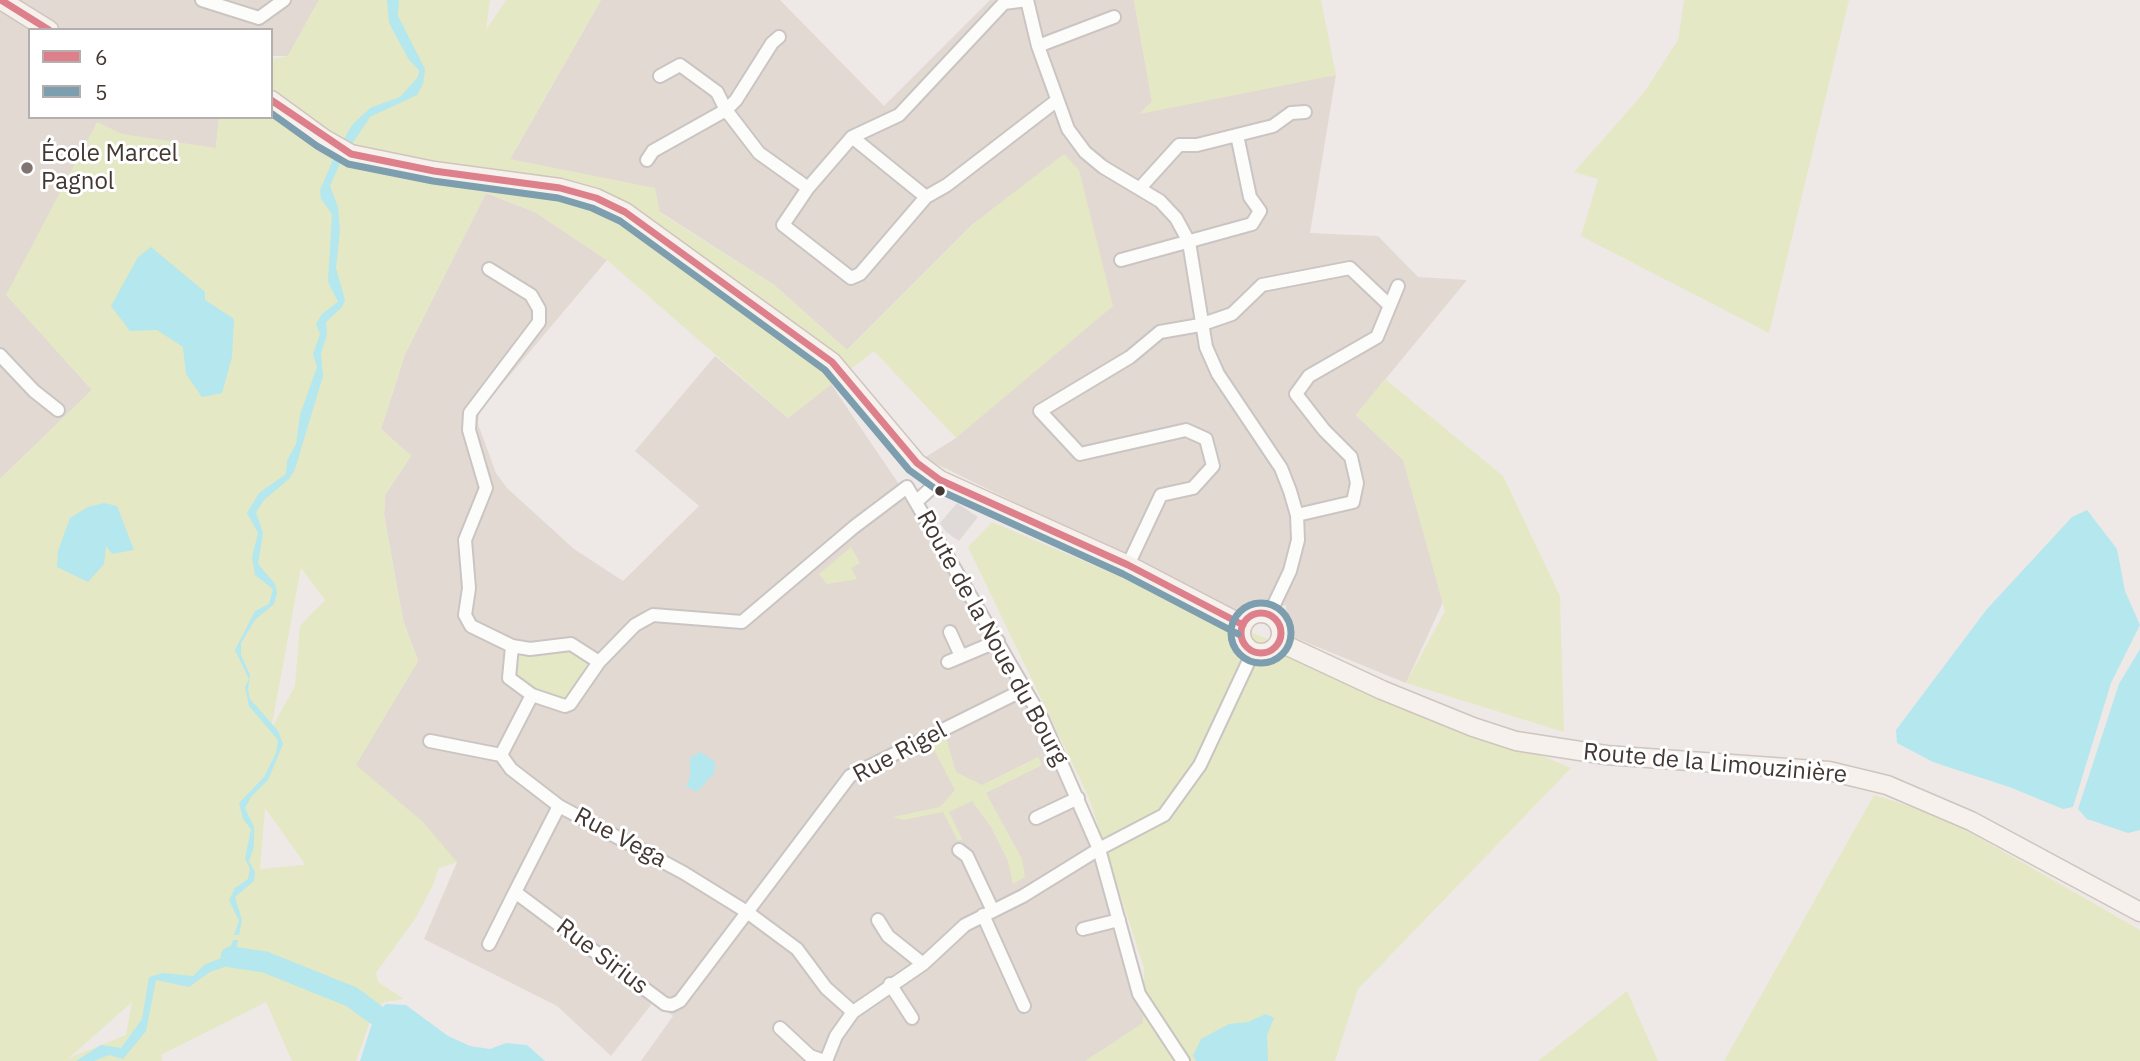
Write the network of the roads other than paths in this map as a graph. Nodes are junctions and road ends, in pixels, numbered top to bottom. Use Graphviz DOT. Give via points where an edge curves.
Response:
graph roads {
  1 [pos="1,0"];
  2 [pos="202,0"];
  3 [pos="284,0"];
  4 [pos="1027,0"];
  5 [pos="1114,17"];
  6 [pos="46,28"];
  7 [pos="779,37"];
  8 [pos="1038,46"];
  9 [pos="660,76"];
  10 [pos="273,101"];
  11 [pos="1056,101"];
  12 [pos="726,110"];
  13 [pos="1305,112"];
  14 [pos="1237,135"];
  15 [pos="852,137"];
  16 [pos="647,160"];
  17 [pos="808,188"];
  18 [pos="1140,188"];
  19 [pos="926,197"];
  20 [pos="1189,242"];
  21 [pos="1121,260"];
  22 [pos="489,270"];
  23 [pos="1398,286"];
  24 [pos="1389,305"];
  25 [pos="1200,325"];
  26 [pos="0,355"];
  27 [pos="58,410"];
  28 [pos="940,480"];
  29 [pos="916,502"];
  30 [pos="1297,514"];
  31 [pos="1128,565"];
  32 [pos="1269,615"];
  33 [pos="1243,625"];
  34 [pos="950,632"];
  35 [pos="998,640"];
  36 [pos="1279,642"];
  37 [pos="512,646"];
  38 [pos="1254,652"];
  39 [pos="961,656"];
  40 [pos="599,662"];
  41 [pos="948,662"];
  42 [pos="1025,689"];
  43 [pos="532,695"];
  44 [pos="430,741"];
  45 [pos="501,755"];
  46 [pos="1078,798"];
  47 [pos="559,806"];
  48 [pos="1036,818"];
  49 [pos="1099,849"];
  50 [pos="959,850"];
  51 [pos="515,892"];
  52 [pos="747,912"];
  53 [pos="2140,912"];
  54 [pos="988,913"];
  55 [pos="878,920"];
  56 [pos="1119,920"];
  57 [pos="1083,929"];
  58 [pos="489,944"];
  59 [pos="923,964"];
  60 [pos="890,984"];
  61 [pos="1024,1006"];
  62 [pos="853,1012"];
  63 [pos="912,1018"];
  64 [pos="780,1028"];
  65 [pos="825,1061"];
  66 [pos="1182,1061"];
  1 -- 6 [label="street"];
  2 -- 3 [label="street" via="259,18"];
  4 -- 8 [label="street"];
  4 -- 15 [label="street" via="1004,3 899,115"];
  5 -- 8 [label="street"];
  7 -- 12 [label="street"];
  8 -- 11 [label="street"];
  9 -- 12 [label="street" via="680,65 717,92"];
  10 -- 28 [label="street" via="351,154 596,198 650,230 832,362 917,463"];
  11 -- 18 [label="street" via="1085,152"];
  11 -- 19 [label="street"];
  12 -- 16 [label="street" via="653,151"];
  12 -- 17 [label="street" via="759,153"];
  13 -- 14 [label="street" via="1291,113 1273,126"];
  14 -- 18 [label="street" via="1179,145"];
  14 -- 20 [label="street" via="1250,197 1260,211 1252,224"];
  15 -- 17 [label="street"];
  15 -- 19 [label="street"];
  17 -- 19 [label="street" via="783,225 851,278 860,274"];
  18 -- 20 [label="street" via="1168,210"];
  20 -- 21 [label="street"];
  20 -- 25 [label="street"];
  22 -- 37 [label="street" via="531,295 539,309 539,322 468,420 486,488 466,540 469,588 465,615 471,626"];
  23 -- 24 [label="street"];
  24 -- 25 [label="street" via="1350,268 1262,285 1232,314"];
  24 -- 30 [label="street" via="1377,337 1309,376 1296,394 1351,457 1357,483 1353,502"];
  25 -- 30 [label="street" via="1218,374 1281,468"];
  25 -- 31 [label="street" via="1160,332 1130,357 1040,411 1080,454 1186,430 1206,439 1213,466 1193,488 1161,495"];
  26 -- 27 [label="street"];
  28 -- 29 [label="street"];
  28 -- 31 [label="street"];
  29 -- 35 [label="street, Route de la Noue du Bourg"];
  29 -- 40 [label="street, Route de la Noue du Bourg" via="907,487 747,618 730,622 653,615 635,625"];
  30 -- 32 [label="street" via="1298,540 1290,571"];
  31 -- 33 [label="street"];
  32 -- 33 [label="street" via="1251,616"];
  32 -- 36 [label="street" via="1281,629"];
  33 -- 38 [label="street" via="1242,641"];
  34 -- 39 [label="street"];
  35 -- 39 [label="street"];
  35 -- 42 [label="street, Route de la Noue du Bourg"];
  36 -- 38 [label="street" via="1268,652"];
  36 -- 53 [label="street, Route de la Limouzinière" via="1382,691 1517,741 1646,759 1829,771 1887,785 1971,821"];
  37 -- 40 [label="street" via="530,649 571,644"];
  37 -- 43 [label="street" via="509,678"];
  38 -- 49 [label="street" via="1179,799 1150,824"];
  39 -- 41 [label="street"];
  40 -- 43 [label="street" via="570,704 559,706"];
  42 -- 46 [label="street, Route de la Noue du Bourg"];
  42 -- 52 [label="street, Rue Rigel" via="850,776"];
  43 -- 45 [label="street"];
  44 -- 45 [label="street"];
  45 -- 47 [label="street, Rue Vega" via="511,769"];
  46 -- 48 [label="street"];
  46 -- 49 [label="street, Route de la Noue du Bourg"];
  47 -- 51 [label="street"];
  47 -- 52 [label="street, Rue Vega"];
  49 -- 54 [label="street" via="1065,873"];
  49 -- 56 [label="street, Route de la Noue du Bourg"];
  50 -- 54 [label="street" via="967,856"];
  51 -- 52 [label="street, Rue Sirius" via="672,1006"];
  51 -- 58 [label="street"];
  52 -- 62 [label="street, Rue Vega" via="797,949 826,988"];
  54 -- 59 [label="street" via="944,942"];
  54 -- 61 [label="street"];
  55 -- 59 [label="street" via="888,936"];
  56 -- 57 [label="street"];
  56 -- 66 [label="street, Route de la Noue du Bourg" via="1139,994"];
  59 -- 60 [label="street"];
  60 -- 62 [label="street"];
  60 -- 63 [label="street"];
  62 -- 65 [label="street"];
  64 -- 65 [label="street" via="810,1056"];
}
